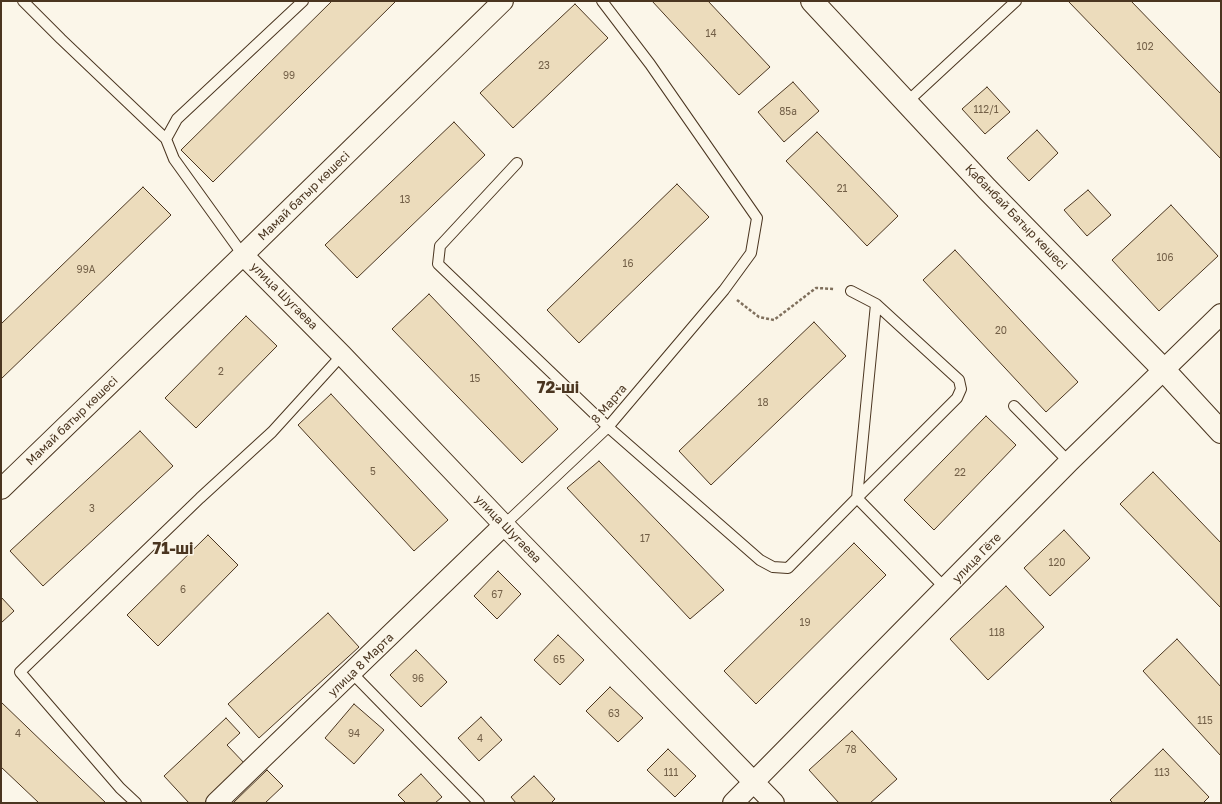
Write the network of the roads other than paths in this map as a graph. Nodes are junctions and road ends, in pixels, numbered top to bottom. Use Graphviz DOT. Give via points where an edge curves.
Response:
graph roads {
  1 [pos="24,1"];
  2 [pos="303,1"];
  3 [pos="503,1"];
  4 [pos="602,1"];
  5 [pos="812,1"];
  6 [pos="1016,1"];
  7 [pos="907,102"];
  8 [pos="166,139"];
  9 [pos="517,162"];
  10 [pos="243,255"];
  11 [pos="851,291"];
  12 [pos="876,304"];
  13 [pos="1221,314"];
  14 [pos="342,355"];
  15 [pos="1163,369"];
  16 [pos="1014,406"];
  17 [pos="608,427"];
  18 [pos="1221,432"];
  19 [pos="1070,462"];
  20 [pos="1,489"];
  21 [pos="857,498"];
  22 [pos="504,525"];
  23 [pos="946,589"];
  24 [pos="352,673"];
  25 [pos="754,783"];
  26 [pos="136,803"];
  27 [pos="216,803"];
  28 [pos="479,803"];
  29 [pos="733,803"];
  30 [pos="774,803"];
  1 -- 8 [label="lane"];
  2 -- 8 [label="lane" via="177,119"];
  3 -- 10 [label="street, Мамай батыр көшесі"];
  4 -- 17 [label="lane, 8 Марта" via="650,64 757,218 752,253 724,290"];
  5 -- 7 [label="main road, Қабанбай Батыр көшесі"];
  6 -- 7 [label="lane"];
  7 -- 15 [label="main road, Қабанбай Батыр көшесі" via="987,189"];
  8 -- 10 [label="lane" via="174,159"];
  9 -- 17 [label="lane" via="440,246 438,264"];
  10 -- 14 [label="street, улица Шугаева"];
  10 -- 20 [label="street, Мамай батыр көшесі"];
  11 -- 12 [label="lane"];
  12 -- 21 [label="lane"];
  12 -- 21 [label="lane" via="959,380 961,389 957,398"];
  13 -- 15 [label="street, улица Гёте"];
  14 -- 22 [label="street, улица Шугаева"];
  14 -- 26 [label="lane" via="272,432 20,672 120,788"];
  15 -- 18 [label="main road, Қабанбай Батыр көшесі"];
  15 -- 19 [label="street, улица Гёте"];
  16 -- 19 [label="lane"];
  17 -- 21 [label="lane" via="760,560 773,567 788,568"];
  17 -- 22 [label="lane, 8 Марта"];
  19 -- 23 [label="street, улица Гёте"];
  21 -- 23 [label="lane"];
  22 -- 24 [label="street, улица 8 Марта"];
  22 -- 25 [label="street, улица Шугаева"];
  23 -- 25 [label="street, улица Гёте"];
  24 -- 27 [label="street, улица 8 Марта"];
  24 -- 28 [label="lane"];
  25 -- 29 [label="street, улица Гёте"];
  25 -- 30 [label="street, улица Шугаева"];
}
